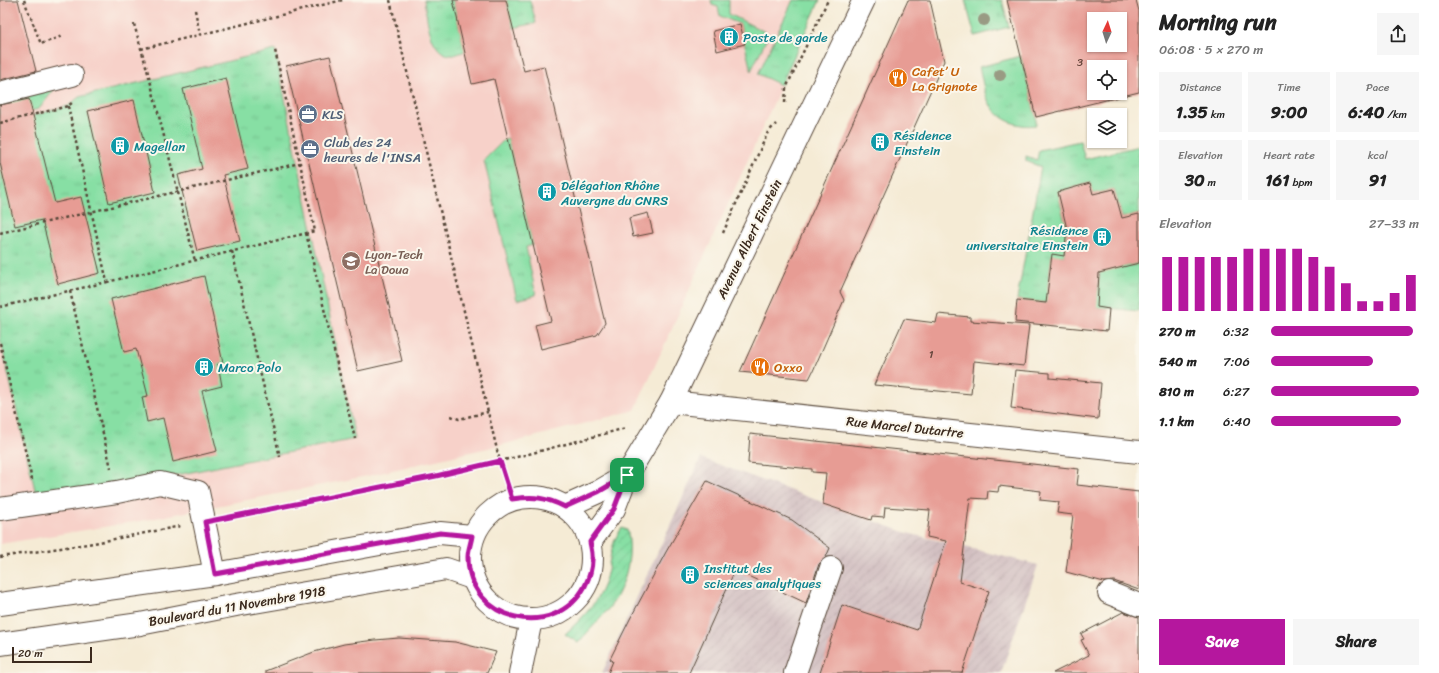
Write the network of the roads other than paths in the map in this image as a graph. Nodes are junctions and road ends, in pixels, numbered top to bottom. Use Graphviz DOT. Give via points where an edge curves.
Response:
graph roads {
  1 [pos="864,0"];
  2 [pos="0,79"];
  3 [pos="0,93"];
  4 [pos="671,402"];
  5 [pos="1139,452"];
  6 [pos="627,475"];
  7 [pos="565,507"];
  8 [pos="0,509"];
  9 [pos="472,536"];
  10 [pos="590,542"];
  11 [pos="831,568"];
  12 [pos="215,574"];
  13 [pos="472,578"];
  14 [pos="1109,592"];
  15 [pos="0,604"];
  16 [pos="1139,605"];
  17 [pos="531,620"];
  18 [pos="0,644"];
  19 [pos="520,673"];
  20 [pos="795,673"];
  1 -- 4 [label="street, Avenue Albert Einstein"];
  2 -- 3 [label="street" via="51,68 69,68"];
  4 -- 5 [label="street, Rue Marcel Dutartre"];
  4 -- 6 [label="street, Avenue Albert Einstein"];
  6 -- 7 [label="street, Avenue Albert Einstein"];
  6 -- 10 [label="street, Avenue Albert Einstein" via="614,509"];
  7 -- 9 [label="street" via="548,499 530,496 512,499 490,511"];
  7 -- 10 [label="street" via="585,528"];
  8 -- 12 [label="street" via="160,483 198,492"];
  9 -- 12 [label="street" via="440,533"];
  9 -- 13 [label="street" via="468,557"];
  10 -- 17 [label="street" via="592,560 589,579 580,595 566,609 550,617"];
  11 -- 20 [label="street"];
  12 -- 15 [label="street"];
  13 -- 17 [label="street" via="481,595 495,608 512,617"];
  13 -- 18 [label="street, Boulevard du 11 Novembre 1918" via="446,569 140,624"];
  14 -- 16 [label="street"];
  17 -- 19 [label="street"];
}
